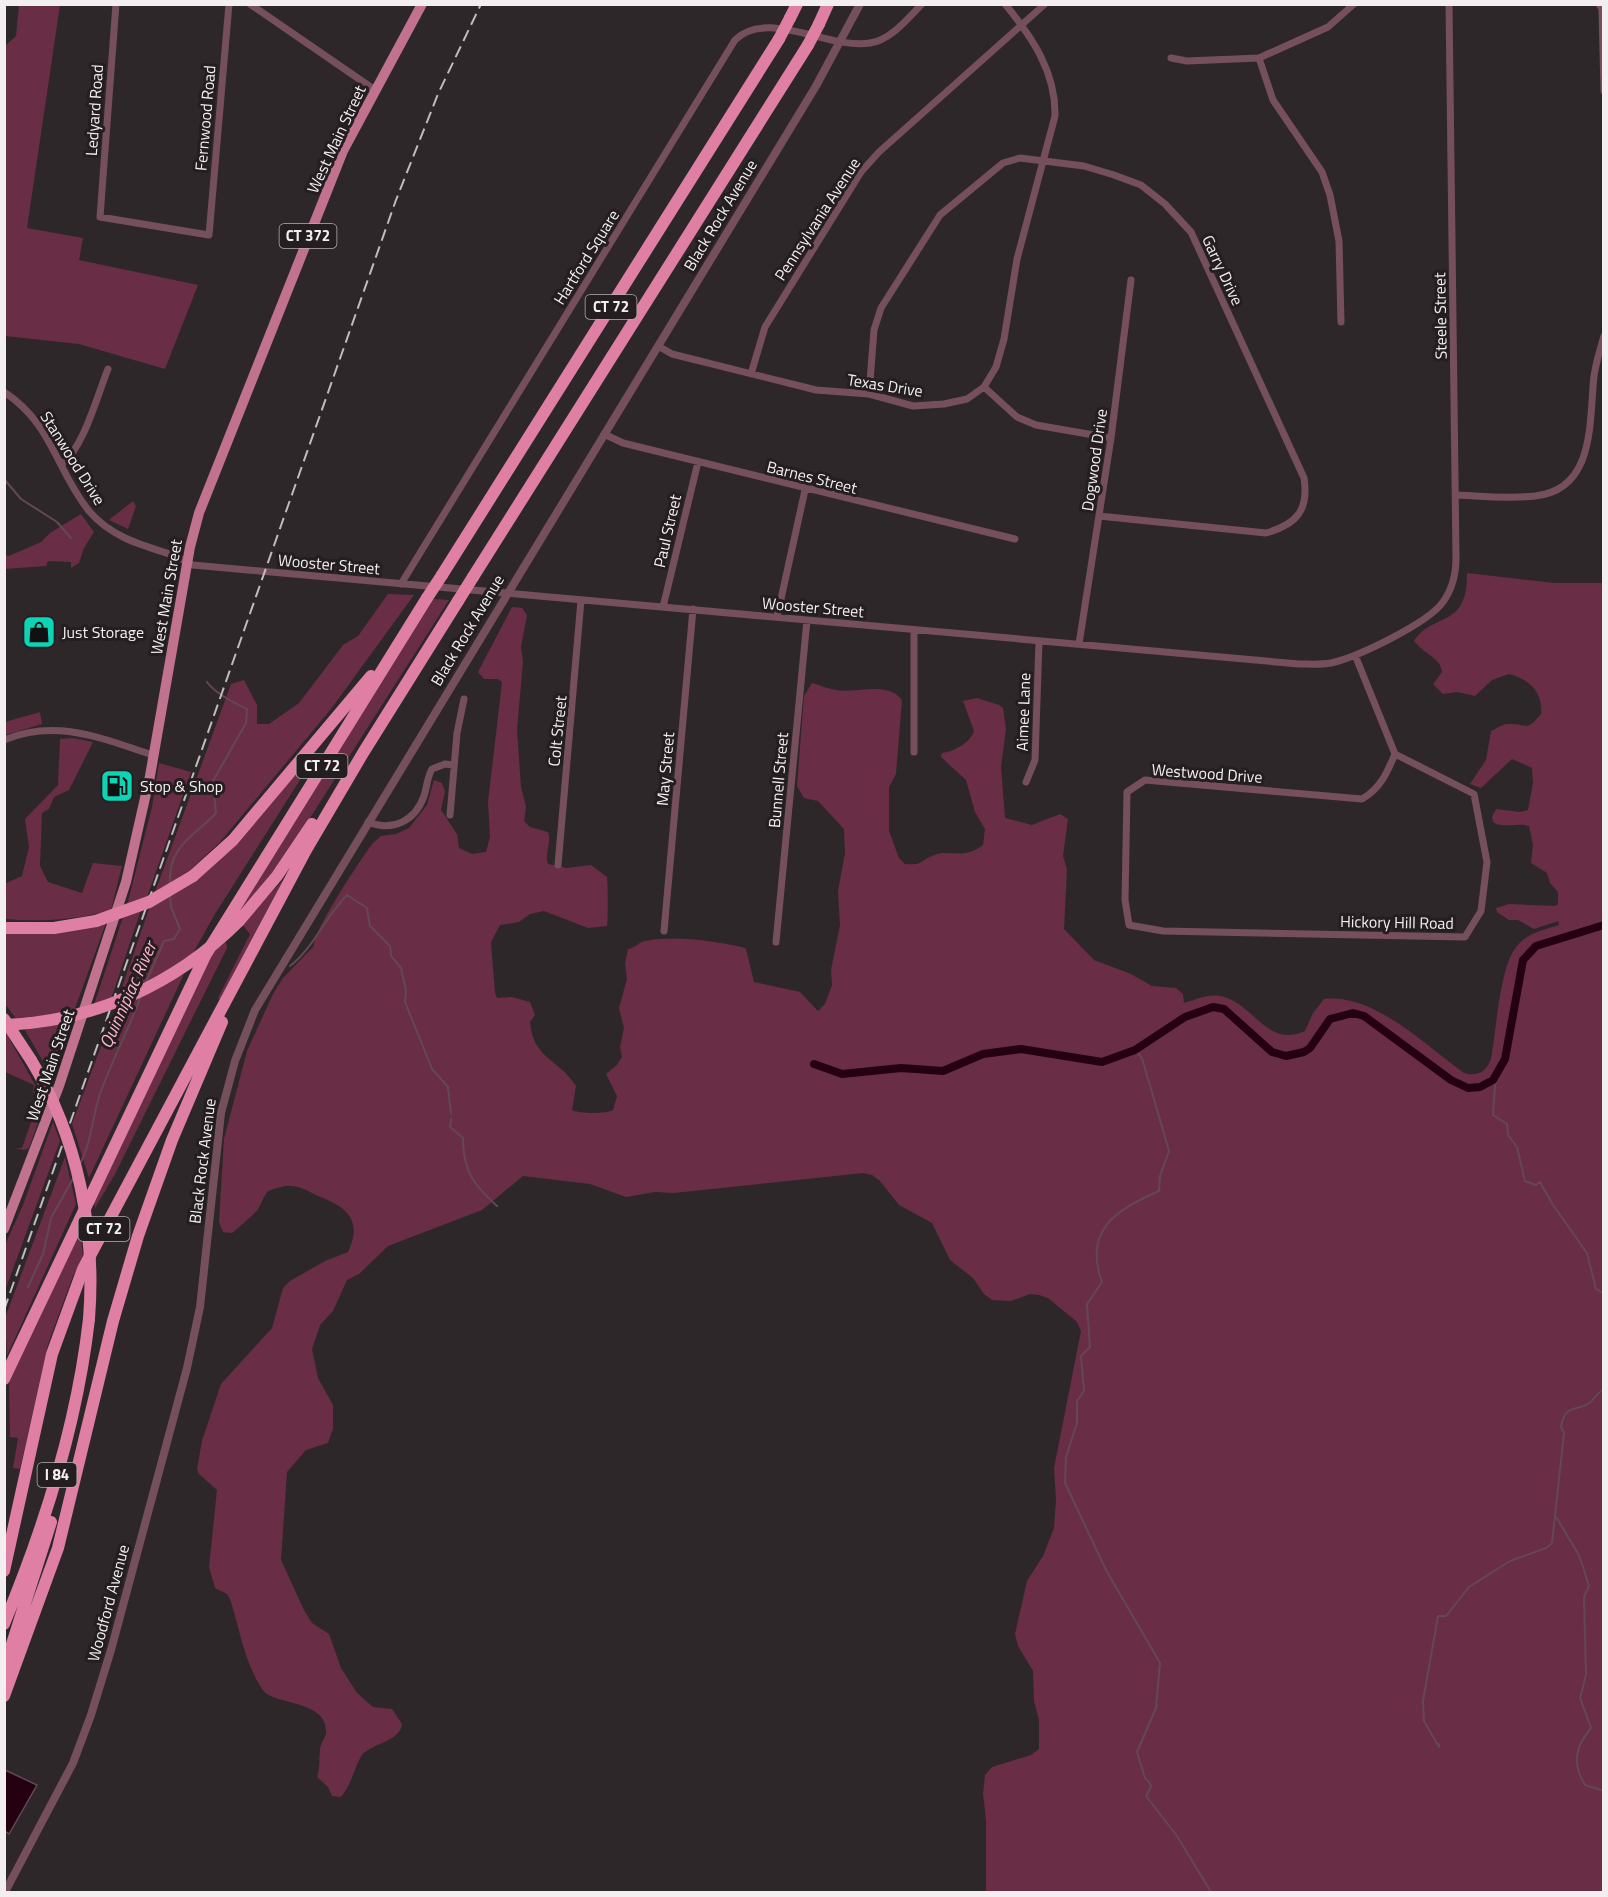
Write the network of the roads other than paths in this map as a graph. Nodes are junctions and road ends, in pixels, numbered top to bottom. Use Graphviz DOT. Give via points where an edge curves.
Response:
graph roads {
  1 [pos="116,4"];
  2 [pos="229,4"];
  3 [pos="250,4"];
  4 [pos="422,4"];
  5 [pos="796,4"];
  6 [pos="860,4"];
  7 [pos="922,4"];
  8 [pos="1005,4"];
  9 [pos="1045,4"];
  10 [pos="1354,4"];
  11 [pos="1449,4"];
  12 [pos="1599,4"];
  13 [pos="826,12"];
  14 [pos="787,13"];
  15 [pos="1021,24"];
  16 [pos="843,41"];
  17 [pos="1171,58"];
  18 [pos="1259,58"];
  19 [pos="375,90"];
  20 [pos="1604,91"];
  21 [pos="1042,161"];
  22 [pos="209,235"];
  23 [pos="1131,280"];
  24 [pos="1341,322"];
  25 [pos="1604,336"];
  26 [pos="658,346"];
  27 [pos="108,369"];
  28 [pos="751,374"];
  29 [pos="1594,374"];
  30 [pos="1604,374"];
  31 [pos="984,387"];
  32 [pos="4,392"];
  33 [pos="869,394"];
  34 [pos="604,434"];
  35 [pos="1111,438"];
  36 [pos="698,462"];
  37 [pos="62,464"];
  38 [pos="805,490"];
  39 [pos="1456,495"];
  40 [pos="1099,516"];
  41 [pos="1015,540"];
  42 [pos="187,563"];
  43 [pos="401,584"];
  44 [pos="507,593"];
  45 [pos="581,600"];
  46 [pos="663,607"];
  47 [pos="693,609"];
  48 [pos="777,618"];
  49 [pos="1428,618"];
  50 [pos="807,620"];
  51 [pos="408,628"];
  52 [pos="914,630"];
  53 [pos="1038,641"];
  54 [pos="1079,644"];
  55 [pos="1355,656"];
  56 [pos="399,695"];
  57 [pos="464,699"];
  58 [pos="4,740"];
  59 [pos="914,752"];
  60 [pos="1395,754"];
  61 [pos="153,755"];
  62 [pos="454,765"];
  63 [pos="1026,782"];
  64 [pos="450,815"];
  65 [pos="368,822"];
  66 [pos="558,865"];
  67 [pos="272,914"];
  68 [pos="1129,925"];
  69 [pos="4,928"];
  70 [pos="664,931"];
  71 [pos="776,942"];
  72 [pos="4,1019"];
  73 [pos="4,1025"];
  74 [pos="7,1224"];
  75 [pos="200,1307"];
  76 [pos="4,1378"];
  77 [pos="71,1423"];
  78 [pos="4,1571"];
  79 [pos="4,1624"];
  80 [pos="4,1669"];
  81 [pos="4,1696"];
  82 [pos="5,1893"];
  1 -- 22 [label="street, Ledyard Road" via="100,217"];
  2 -- 22 [label="street, Fernwood Road"];
  3 -- 19 [label="street"];
  4 -- 19 [label="main road, West Main Street / CT 372"];
  5 -- 14 [label="highway, CT 72"];
  6 -- 16 [label="street, Black Rock Avenue"];
  7 -- 16 [label="street, Hartford Square" via="890,34 870,43"];
  8 -- 15 [label="street"];
  9 -- 15 [label="street, Pennsylvania Avenue"];
  10 -- 18 [label="street" via="1328,27"];
  11 -- 39 [label="street, Steele Street"];
  12 -- 20 [label="street"];
  13 -- 56 [label="highway, CT 72, bridge"];
  14 -- 51 [label="highway, CT 72, bridge" via="751,85"];
  15 -- 21 [label="street" via="1036,45 1056,99"];
  15 -- 28 [label="street, Pennsylvania Avenue" via="861,172 765,327"];
  16 -- 26 [label="street, Black Rock Avenue"];
  16 -- 43 [label="street, Hartford Square" via="763,27 748,30 735,40"];
  17 -- 18 [label="street"];
  18 -- 24 [label="street" via="1273,100 1322,172 1330,195 1339,241"];
  19 -- 42 [label="main road, West Main Street / CT 372" via="343,151 201,506"];
  21 -- 31 [label="street" via="1017,259 1004,339 996,367"];
  21 -- 33 [label="street, Garry Drive" via="1020,158 1003,163 940,215 881,308 874,330"];
  21 -- 40 [label="street, Garry Drive" via="1084,166 1141,185 1191,232 1304,478 1307,497 1299,515 1283,528 1266,532"];
  23 -- 35 [label="street, Dogwood Drive"];
  25 -- 29 [label="street"];
  26 -- 28 [label="street, Texas Drive" via="672,354"];
  26 -- 34 [label="street, Black Rock Avenue"];
  27 -- 37 [label="street" via="78,445"];
  28 -- 33 [label="street, Texas Drive" via="816,390"];
  29 -- 30 [label="street"];
  29 -- 39 [label="street" via="1589,447 1570,480 1536,496"];
  31 -- 33 [label="street, Texas Drive" via="967,399 913,406"];
  31 -- 35 [label="street" via="1017,417 1036,425"];
  32 -- 37 [label="street, Stanwood Drive" via="35,419"];
  34 -- 36 [label="street, Barnes Street" via="623,443"];
  34 -- 44 [label="street, Black Rock Avenue"];
  35 -- 40 [label="street, Dogwood Drive"];
  36 -- 38 [label="street, Barnes Street"];
  36 -- 46 [label="street, Paul Street"];
  37 -- 42 [label="street, Stanwood Drive" via="83,503 105,526 130,541"];
  38 -- 41 [label="street, Barnes Street"];
  38 -- 48 [label="street"];
  39 -- 49 [label="street, Steele Street" via="1455,577 1448,595"];
  40 -- 54 [label="street, Dogwood Drive"];
  42 -- 43 [label="street, Wooster Street"];
  42 -- 61 [label="main road, West Main Street / CT 372"];
  43 -- 44 [label="street, Wooster Street"];
  44 -- 45 [label="street, Wooster Street"];
  44 -- 65 [label="street, Black Rock Avenue"];
  45 -- 46 [label="street, Wooster Street"];
  45 -- 66 [label="street, Colt Street"];
  46 -- 47 [label="street, Wooster Street"];
  47 -- 48 [label="street, Wooster Street"];
  47 -- 70 [label="street, May Street"];
  48 -- 50 [label="street, Wooster Street"];
  49 -- 55 [label="street, Wooster Street"];
  50 -- 52 [label="street, Wooster Street"];
  50 -- 71 [label="street, Bunnell Street"];
  51 -- 69 [label="highway, bridge" via="239,833 193,876 149,902 96,921 54,928"];
  51 -- 76 [label="highway, CT 72" via="202,962"];
  52 -- 53 [label="street, Wooster Street"];
  52 -- 59 [label="street"];
  53 -- 54 [label="street, Wooster Street"];
  53 -- 63 [label="street, Aimee Lane" via="1035,760"];
  54 -- 55 [label="street, Wooster Street" via="1299,664 1330,663"];
  55 -- 60 [label="street"];
  56 -- 67 [label="highway, CT 72" via="334,801"];
  56 -- 73 [label="highway, bridge" via="375,724 283,868 239,921 193,960 137,993 68,1017"];
  57 -- 62 [label="street"];
  58 -- 61 [label="street" via="36,730 72,730"];
  60 -- 68 [label="street, Westwood Drive" via="1383,780 1362,799 1145,780 1127,792 1125,900"];
  60 -- 68 [label="street, Hickory Hill Road" via="1474,794 1487,862 1481,911 1465,937 1163,931"];
  61 -- 74 [label="main road, West Main Street / CT 372" via="136,843 115,921"];
  62 -- 64 [label="street"];
  62 -- 65 [label="street" via="432,769 420,804 406,820 385,827"];
  65 -- 75 [label="street, Black Rock Avenue" via="269,984 235,1061 217,1138"];
  67 -- 78 [label="highway, CT 72" via="77,1282 48,1370"];
  67 -- 81 [label="highway" via="193,1088 149,1202 113,1321 60,1539"];
  72 -- 77 [label="highway, I 84, bridge" via="31,1060 62,1125 79,1180 90,1251 89,1319"];
  75 -- 82 [label="street, Woodford Avenue" via="180,1396 91,1715 73,1763"];
  77 -- 79 [label="highway, I 84" via="43,1522"];
  77 -- 80 [label="highway" via="54,1514"];
}
